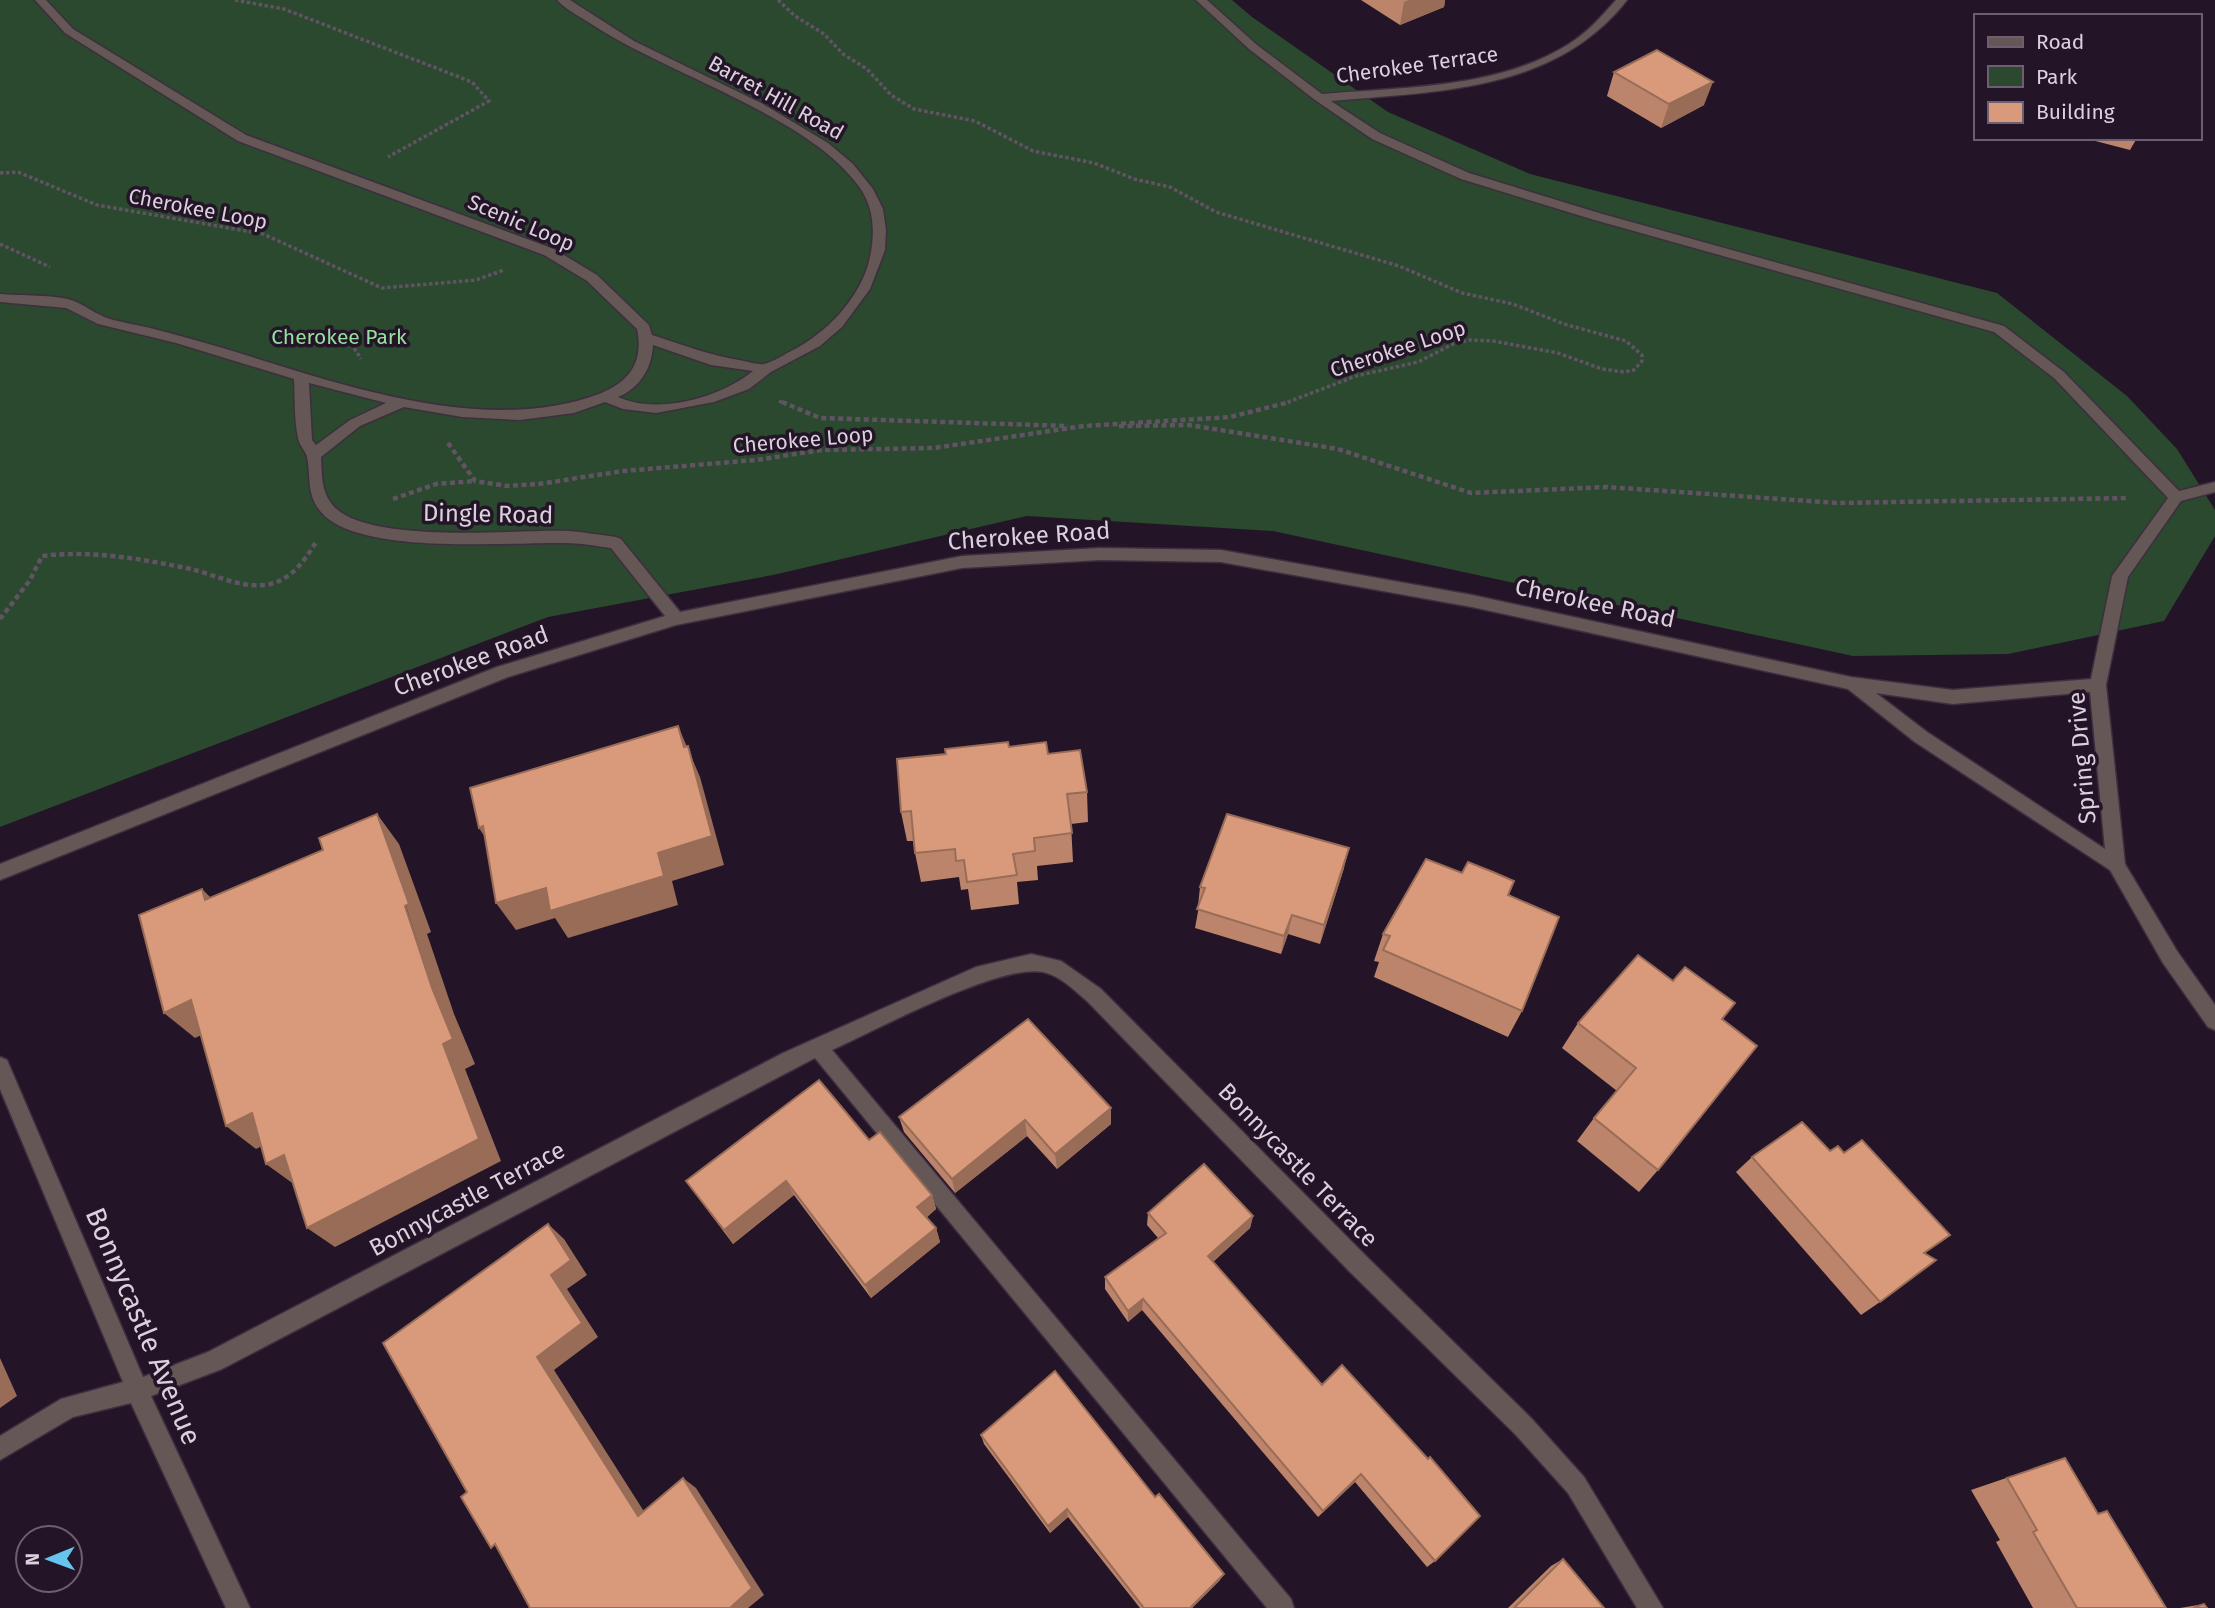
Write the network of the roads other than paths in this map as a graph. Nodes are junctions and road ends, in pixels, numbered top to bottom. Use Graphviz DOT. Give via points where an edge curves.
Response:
graph roads {
  1 [pos="40,0"];
  2 [pos="562,0"];
  3 [pos="1201,0"];
  4 [pos="1622,0"];
  5 [pos="1319,98"];
  6 [pos="0,298"];
  7 [pos="647,338"];
  8 [pos="766,369"];
  9 [pos="301,376"];
  10 [pos="608,398"];
  11 [pos="408,405"];
  12 [pos="314,455"];
  13 [pos="2215,487"];
  14 [pos="2176,497"];
  15 [pos="676,619"];
  16 [pos="1851,682"];
  17 [pos="2098,685"];
  18 [pos="2116,865"];
  19 [pos="0,873"];
  20 [pos="2215,1021"];
  21 [pos="818,1047"];
  22 [pos="0,1066"];
  23 [pos="137,1390"];
  24 [pos="0,1449"];
  25 [pos="238,1608"];
  26 [pos="1282,1608"];
  27 [pos="1651,1608"];
  1 -- 7 [label="street, Scenic Loop" via="69,31 242,138 549,253 592,278 644,328"];
  2 -- 8 [label="street, Barret Hill Road" via="630,43 800,131 839,158 868,190 877,211 880,247 860,296 821,338"];
  3 -- 5 [label="street"];
  4 -- 5 [label="street, Cherokee Terrace" via="1595,31 1569,49 1525,67 1427,87"];
  5 -- 14 [label="street" via="1376,136 1465,176 1999,329 2059,375"];
  6 -- 9 [label="street" via="69,304 103,321"];
  7 -- 8 [label="street" via="711,360"];
  7 -- 10 [label="street" via="646,355 635,382"];
  8 -- 10 [label="street, Barret Hill Road" via="743,386 709,399 647,410 622,407"];
  9 -- 11 [label="street"];
  9 -- 12 [label="street" via="305,440"];
  10 -- 11 [label="street" via="560,410 506,415"];
  11 -- 12 [label="street" via="371,414 343,428"];
  12 -- 15 [label="street, Dingle Road" via="316,488 339,521 405,536 568,537 616,543"];
  13 -- 14 [label="street"];
  14 -- 17 [label="street, Spring Drive" via="2120,576"];
  15 -- 16 [label="street, Cherokee Road" via="962,562 1100,554 1221,556 1472,601"];
  15 -- 19 [label="street, Cherokee Road" via="503,672"];
  16 -- 17 [label="street, Cherokee Road" via="1953,697"];
  16 -- 18 [label="street, Spring Drive" via="1921,737"];
  17 -- 18 [label="street, Spring Drive"];
  18 -- 20 [label="street, Spring Drive" via="2170,957"];
  21 -- 23 [label="street, Bonnycastle Terrace" via="214,1361"];
  21 -- 26 [label="street"];
  21 -- 27 [label="street, Bonnycastle Terrace" via="1013,963 1035,961 1071,975 1524,1427 1576,1485"];
  22 -- 23 [label="street, Bonnycastle Avenue"];
  23 -- 24 [label="street, Bonnycastle Terrace" via="69,1407"];
  23 -- 25 [label="street, Bonnycastle Avenue"];
}
